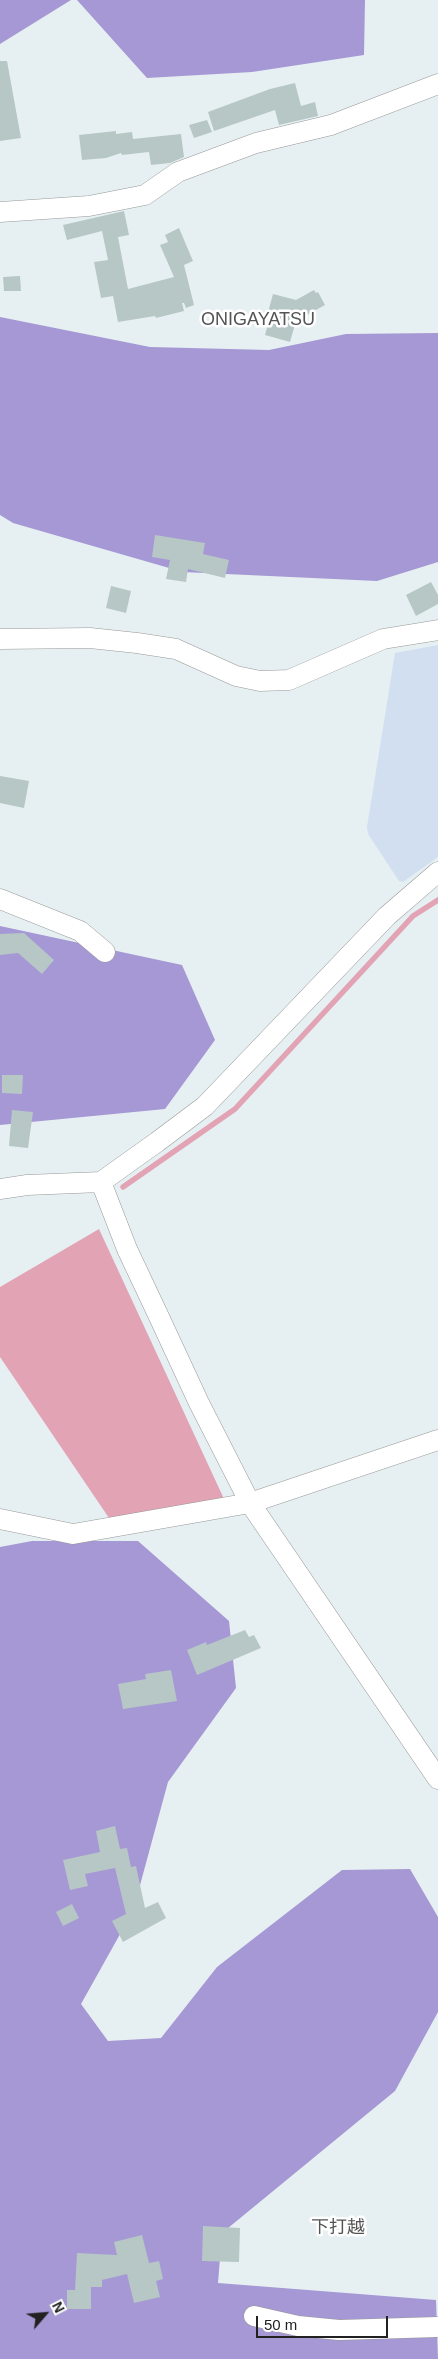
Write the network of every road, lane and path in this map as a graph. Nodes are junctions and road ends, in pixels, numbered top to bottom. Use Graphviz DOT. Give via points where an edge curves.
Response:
graph roads {
  1 [pos="438,84"];
  2 [pos="0,212"];
  3 [pos="438,630"];
  4 [pos="0,639"];
  5 [pos="438,872"];
  6 [pos="0,899"];
  7 [pos="105,952"];
  8 [pos="101,1182"];
  9 [pos="0,1189"];
  10 [pos="438,1440"];
  11 [pos="250,1503"];
  12 [pos="0,1519"];
  13 [pos="438,1779"];
  14 [pos="254,2316"];
  15 [pos="438,2328"];
  1 -- 2 [label="street" via="331,125 256,143 187,168 145,194 90,206"];
  3 -- 4 [label="street" via="383,639 289,680 260,681 236,676 176,649 81,638"];
  5 -- 8 [label="street" via="387,916 205,1106"];
  6 -- 7 [label="street" via="80,931"];
  8 -- 9 [label="street"];
  8 -- 11 [label="street" via="127,1249"];
  10 -- 11 [label="street"];
  11 -- 12 [label="street" via="73,1534"];
  11 -- 13 [label="street"];
  14 -- 15 [label="street" via="298,2326 339,2330"];
}
